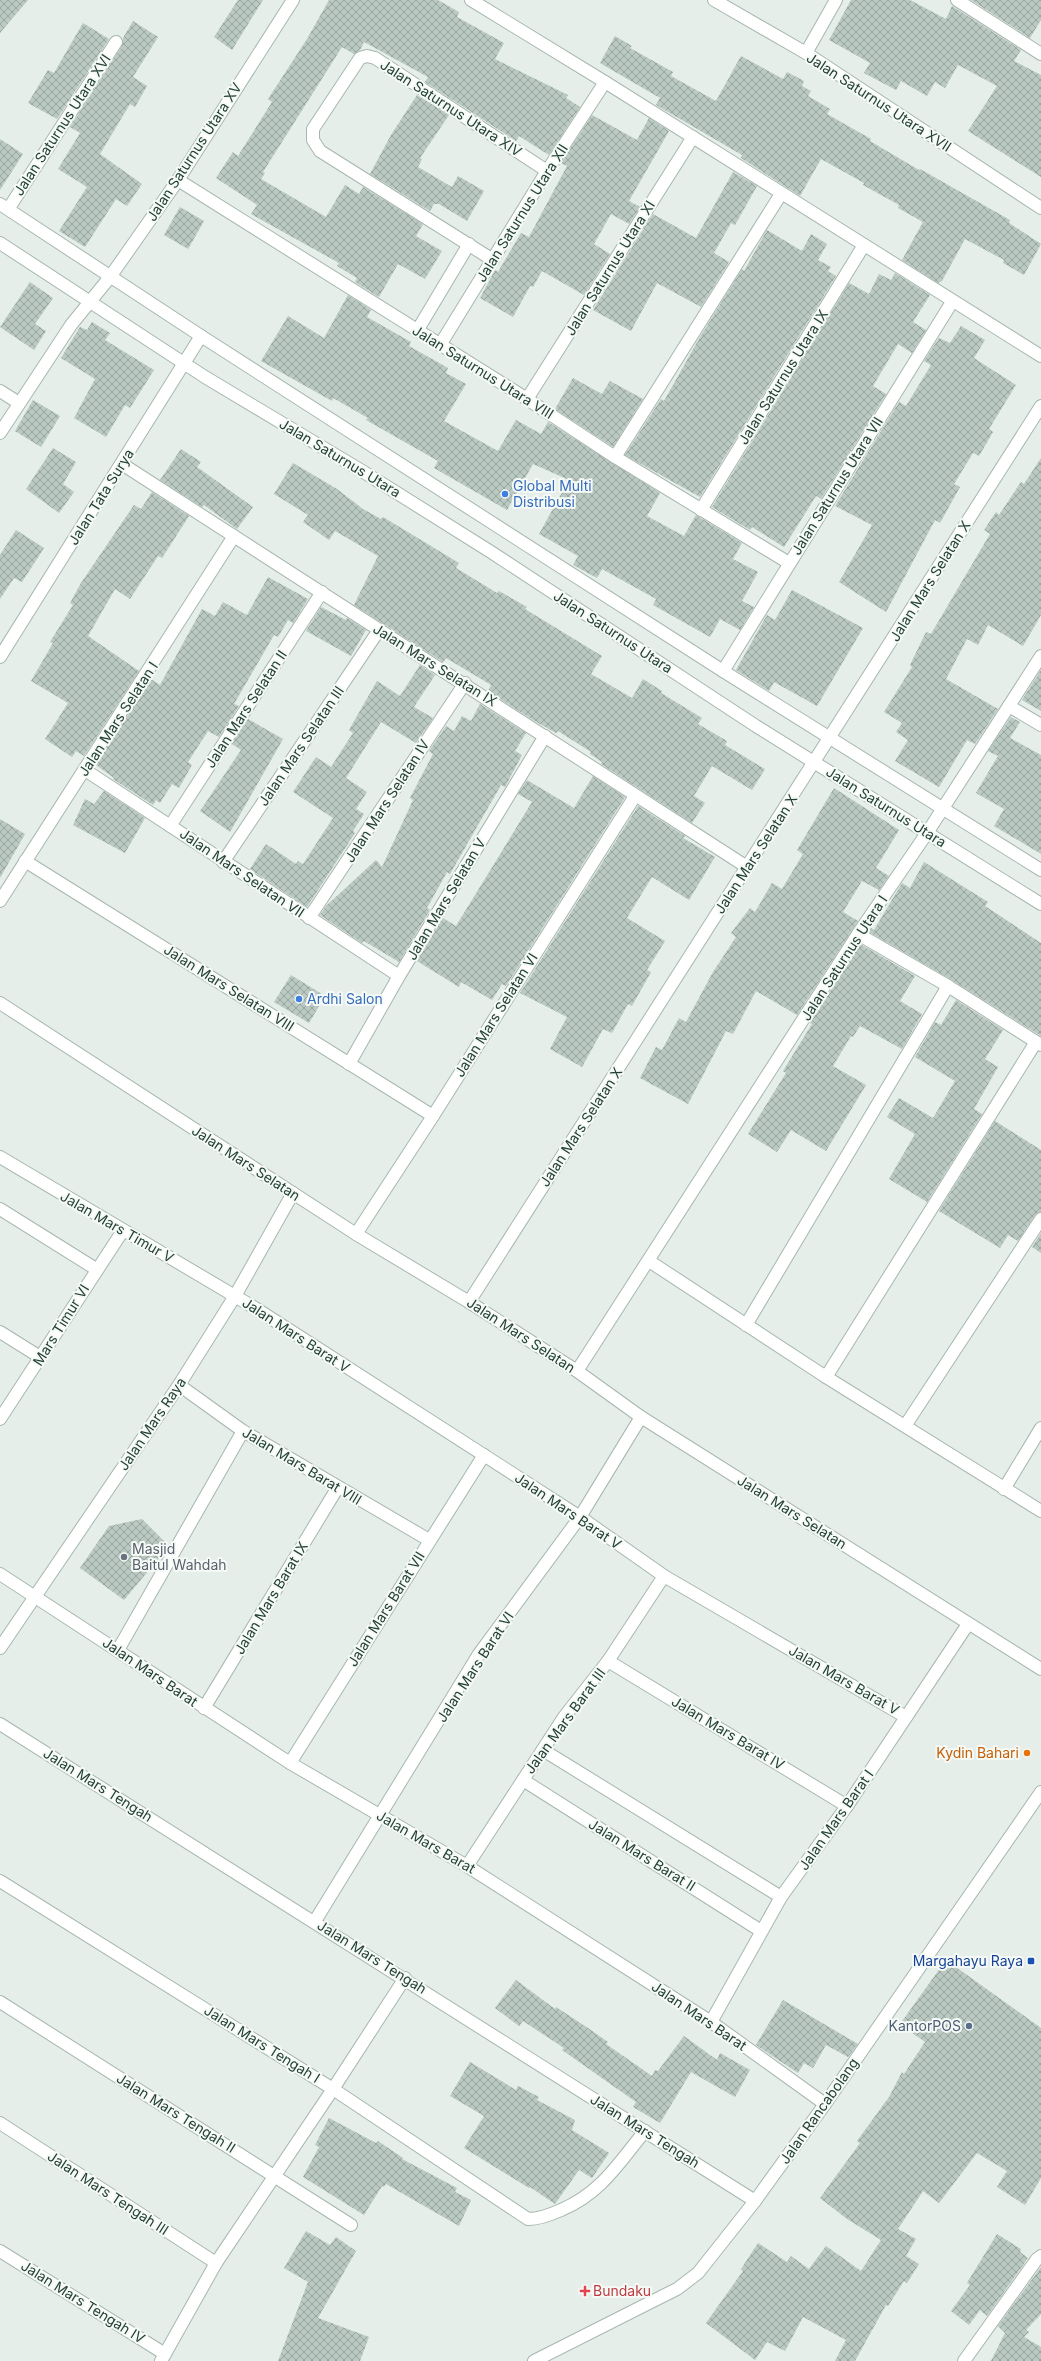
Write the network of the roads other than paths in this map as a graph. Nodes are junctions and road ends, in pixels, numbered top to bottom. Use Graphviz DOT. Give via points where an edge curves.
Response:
graph roads {
  1 [pos="293,0"];
  2 [pos="471,0"];
  3 [pos="714,0"];
  4 [pos="836,0"];
  5 [pos="957,0"];
  6 [pos="116,42"];
  7 [pos="806,53"];
  8 [pos="1041,54"];
  9 [pos="605,82"];
  10 [pos="693,137"];
  11 [pos="547,170"];
  12 [pos="178,180"];
  13 [pos="781,194"];
  14 [pos="4,206"];
  15 [pos="1041,208"];
  16 [pos="0,243"];
  17 [pos="468,244"];
  18 [pos="864,245"];
  19 [pos="493,260"];
  20 [pos="110,277"];
  21 [pos="91,301"];
  22 [pos="952,302"];
  23 [pos="417,331"];
  24 [pos="201,336"];
  25 [pos="440,345"];
  26 [pos="1041,356"];
  27 [pos="185,362"];
  28 [pos="0,391"];
  29 [pos="527,399"];
  30 [pos="19,404"];
  31 [pos="1041,406"];
  32 [pos="0,433"];
  33 [pos="615,457"];
  34 [pos="122,464"];
  35 [pos="702,510"];
  36 [pos="234,536"];
  37 [pos="789,563"];
  38 [pos="322,592"];
  39 [pos="380,630"];
  40 [pos="1041,656"];
  41 [pos="0,657"];
  42 [pos="724,671"];
  43 [pos="464,683"];
  44 [pos="1009,706"];
  45 [pos="1041,726"];
  46 [pos="545,736"];
  47 [pos="831,737"];
  48 [pos="815,762"];
  49 [pos="85,770"];
  50 [pos="635,796"];
  51 [pos="941,809"];
  52 [pos="170,826"];
  53 [pos="927,833"];
  54 [pos="25,861"];
  55 [pos="223,862"];
  56 [pos="747,866"];
  57 [pos="1041,870"];
  58 [pos="0,901"];
  59 [pos="1041,904"];
  60 [pos="309,918"];
  61 [pos="858,934"];
  62 [pos="399,976"];
  63 [pos="948,986"];
  64 [pos="0,1003"];
  65 [pos="1038,1044"];
  66 [pos="349,1064"];
  67 [pos="433,1116"];
  68 [pos="0,1157"];
  69 [pos="293,1193"];
  70 [pos="0,1209"];
  71 [pos="1041,1219"];
  72 [pos="122,1232"];
  73 [pos="356,1234"];
  74 [pos="649,1261"];
  75 [pos="96,1269"];
  76 [pos="235,1296"];
  77 [pos="469,1302"];
  78 [pos="746,1324"];
  79 [pos="0,1332"];
  80 [pos="40,1357"];
  81 [pos="578,1371"];
  82 [pos="826,1377"];
  83 [pos="179,1385"];
  84 [pos="641,1417"];
  85 [pos="0,1419"];
  86 [pos="905,1426"];
  87 [pos="1041,1428"];
  88 [pos="243,1431"];
  89 [pos="484,1455"];
  90 [pos="338,1487"];
  91 [pos="1004,1490"];
  92 [pos="1041,1511"];
  93 [pos="580,1517"];
  94 [pos="429,1540"];
  95 [pos="0,1574"];
  96 [pos="664,1576"];
  97 [pos="35,1596"];
  98 [pos="968,1624"];
  99 [pos="0,1648"];
  100 [pos="118,1650"];
  101 [pos="608,1661"];
  102 [pos="1041,1669"];
  103 [pos="204,1708"];
  104 [pos="906,1717"];
  105 [pos="0,1724"];
  106 [pos="542,1750"];
  107 [pos="290,1763"];
  108 [pos="523,1780"];
  109 [pos="1041,1792"];
  110 [pos="847,1806"];
  111 [pos="381,1816"];
  112 [pos="467,1866"];
  113 [pos="2,1887"];
  114 [pos="781,1898"];
  115 [pos="315,1921"];
  116 [pos="761,1931"];
  117 [pos="405,1978"];
  118 [pos="0,2002"];
  119 [pos="711,2022"];
  120 [pos="333,2089"];
  121 [pos="825,2104"];
  122 [pos="0,2123"];
  123 [pos="645,2131"];
  124 [pos="275,2175"];
  125 [pos="755,2201"];
  126 [pos="351,2225"];
  127 [pos="0,2251"];
  128 [pos="1041,2256"];
  129 [pos="216,2263"];
  130 [pos="163,2357"];
  131 [pos="534,2361"];
  132 [pos="964,2361"];
  1 -- 12 [label="street, Jalan Saturnus Utara XV"];
  2 -- 9 [label="street"];
  3 -- 7 [label="street, Jalan Saturnus Utara XVII"];
  4 -- 7 [label="street"];
  5 -- 8 [label="street"];
  6 -- 14 [label="street, Jalan Saturnus Utara XVI"];
  7 -- 15 [label="street, Jalan Saturnus Utara XVII"];
  9 -- 10 [label="street"];
  9 -- 11 [label="street, Jalan Saturnus Utara XII"];
  10 -- 13 [label="street"];
  10 -- 29 [label="street, Jalan Saturnus Utara XI"];
  11 -- 17 [label="street, Jalan Saturnus Utara XIV" via="375,58 360,58 313,129 313,140 320,151"];
  11 -- 19 [label="street, Jalan Saturnus Utara XII"];
  12 -- 20 [label="street, Jalan Saturnus Utara XV"];
  12 -- 23 [label="street, Jalan Saturnus Utara VIII"];
  13 -- 18 [label="street"];
  13 -- 33 [label="street"];
  14 -- 20 [label="street, Jalan Saturnus Utara"];
  16 -- 21 [label="street, Jalan Saturnus Utara"];
  17 -- 19 [label="street"];
  17 -- 23 [label="street"];
  18 -- 22 [label="street"];
  18 -- 35 [label="street, Jalan Saturnus Utara IX"];
  19 -- 25 [label="street, Jalan Saturnus Utara XII"];
  20 -- 21 [label="street, Jalan Saturnus Utara XV"];
  20 -- 24 [label="street, Jalan Saturnus Utara"];
  21 -- 27 [label="street, Jalan Saturnus Utara"];
  21 -- 30 [label="street, Jalan Saturnus Utara XV" via="71,325"];
  22 -- 26 [label="street"];
  22 -- 37 [label="street, Jalan Saturnus Utara VII"];
  23 -- 25 [label="street, Jalan Saturnus Utara VIII"];
  24 -- 27 [label="street, Jalan Tata Surya"];
  24 -- 42 [label="street, Jalan Saturnus Utara"];
  25 -- 29 [label="street, Jalan Saturnus Utara VIII"];
  27 -- 34 [label="street, Jalan Tata Surya"];
  27 -- 48 [label="street, Jalan Saturnus Utara" via="204,377 478,544"];
  28 -- 30 [label="street"];
  29 -- 33 [label="street, Jalan Saturnus Utara VIII"];
  30 -- 32 [label="street, Jalan Saturnus Utara XV"];
  31 -- 47 [label="street, Jalan Mars Selatan X"];
  33 -- 35 [label="street, Jalan Saturnus Utara VIII"];
  34 -- 36 [label="street, Jalan Mars Selatan IX"];
  34 -- 41 [label="street, Jalan Tata Surya"];
  35 -- 37 [label="street, Jalan Saturnus Utara VIII"];
  36 -- 38 [label="street, Jalan Mars Selatan IX"];
  36 -- 49 [label="street, Jalan Mars Selatan I"];
  37 -- 42 [label="street, Jalan Saturnus Utara VII"];
  38 -- 39 [label="street, Jalan Mars Selatan IX"];
  38 -- 52 [label="street, Jalan Mars Selatan II"];
  39 -- 43 [label="street, Jalan Mars Selatan IX"];
  39 -- 55 [label="street, Jalan Mars Selatan III"];
  40 -- 44 [label="street, Jalan Saturnus Utara I"];
  42 -- 47 [label="street, Jalan Saturnus Utara"];
  43 -- 46 [label="street, Jalan Mars Selatan IX"];
  43 -- 60 [label="street, Jalan Mars Selatan IV"];
  44 -- 45 [label="street"];
  44 -- 51 [label="street, Jalan Saturnus Utara I"];
  46 -- 50 [label="street, Jalan Mars Selatan IX"];
  46 -- 62 [label="street, Jalan Mars Selatan V"];
  47 -- 48 [label="street, Jalan Mars Selatan X"];
  47 -- 51 [label="street, Jalan Saturnus Utara"];
  48 -- 53 [label="street, Jalan Saturnus Utara"];
  48 -- 56 [label="street, Jalan Mars Selatan X"];
  49 -- 52 [label="street, Jalan Mars Selatan VII"];
  49 -- 54 [label="street, Jalan Mars Selatan I"];
  50 -- 56 [label="street, Jalan Mars Selatan IX"];
  50 -- 67 [label="street, Jalan Mars Selatan VI"];
  51 -- 53 [label="street, Jalan Saturnus Utara I"];
  51 -- 57 [label="street, Jalan Saturnus Utara"];
  52 -- 55 [label="street, Jalan Mars Selatan VII"];
  53 -- 59 [label="street, Jalan Saturnus Utara"];
  53 -- 61 [label="street, Jalan Saturnus Utara I"];
  54 -- 58 [label="street, Jalan Mars Selatan I"];
  54 -- 66 [label="street, Jalan Mars Selatan VIII"];
  55 -- 60 [label="street, Jalan Mars Selatan VII"];
  56 -- 77 [label="street, Jalan Mars Selatan X"];
  60 -- 62 [label="street, Jalan Mars Selatan VII"];
  61 -- 63 [label="street"];
  61 -- 74 [label="street, Jalan Saturnus Utara I"];
  62 -- 66 [label="street, Jalan Mars Selatan V"];
  63 -- 65 [label="street"];
  63 -- 78 [label="street"];
  64 -- 69 [label="street, Jalan Mars Selatan"];
  65 -- 82 [label="street"];
  66 -- 67 [label="street, Jalan Mars Selatan VIII"];
  67 -- 73 [label="street, Jalan Mars Selatan VI"];
  68 -- 72 [label="street, Jalan Mars Timur V"];
  69 -- 73 [label="street, Jalan Mars Selatan"];
  69 -- 76 [label="street, Jalan Mars Raya"];
  70 -- 75 [label="street"];
  71 -- 86 [label="street"];
  72 -- 75 [label="street, Mars Timur VI"];
  72 -- 76 [label="street, Jalan Mars Timur V"];
  73 -- 77 [label="street, Jalan Mars Selatan"];
  74 -- 78 [label="street"];
  74 -- 81 [label="street, Jalan Saturnus Utara I"];
  75 -- 80 [label="street, Mars Timur VI"];
  76 -- 83 [label="street, Jalan Mars Raya"];
  76 -- 89 [label="street, Jalan Mars Barat V"];
  77 -- 81 [label="street, Jalan Mars Selatan"];
  78 -- 82 [label="street"];
  79 -- 80 [label="street"];
  80 -- 85 [label="street, Mars Timur VI"];
  81 -- 84 [label="street, Jalan Mars Selatan"];
  82 -- 86 [label="street"];
  83 -- 88 [label="street, Jalan Mars Barat VIII"];
  83 -- 97 [label="street, Jalan Mars Raya"];
  84 -- 93 [label="street, Jalan Mars Barat VI"];
  84 -- 98 [label="street, Jalan Mars Selatan"];
  86 -- 91 [label="street"];
  87 -- 91 [label="street"];
  88 -- 90 [label="street, Jalan Mars Barat VIII"];
  88 -- 100 [label="street"];
  89 -- 93 [label="street, Jalan Mars Barat V"];
  89 -- 94 [label="street, Jalan Mars Barat VII"];
  90 -- 94 [label="street, Jalan Mars Barat VIII"];
  90 -- 103 [label="street, Jalan Mars Barat IX"];
  91 -- 92 [label="street"];
  93 -- 96 [label="street, Jalan Mars Barat V"];
  93 -- 111 [label="street, Jalan Mars Barat VI" via="479,1654"];
  94 -- 107 [label="street, Jalan Mars Barat VII"];
  95 -- 97 [label="street, Jalan Mars Barat"];
  96 -- 101 [label="street, Jalan Mars Barat III"];
  96 -- 104 [label="street, Jalan Mars Barat V"];
  97 -- 99 [label="street, Jalan Mars Raya"];
  97 -- 100 [label="street, Jalan Mars Barat"];
  98 -- 102 [label="street, Jalan Mars Selatan"];
  98 -- 104 [label="street, Jalan Mars Barat I"];
  100 -- 103 [label="street, Jalan Mars Barat"];
  101 -- 106 [label="street, Jalan Mars Barat III"];
  101 -- 110 [label="street, Jalan Mars Barat IV"];
  103 -- 107 [label="street, Jalan Mars Barat"];
  104 -- 110 [label="street, Jalan Mars Barat I"];
  105 -- 115 [label="street, Jalan Mars Tengah"];
  106 -- 108 [label="street, Jalan Mars Barat III"];
  106 -- 114 [label="street"];
  107 -- 111 [label="street, Jalan Mars Barat"];
  108 -- 112 [label="street, Jalan Mars Barat III"];
  108 -- 116 [label="street, Jalan Mars Barat II"];
  109 -- 121 [label="street, Jalan Rancabolang"];
  110 -- 114 [label="street, Jalan Mars Barat I"];
  111 -- 112 [label="street, Jalan Mars Barat"];
  111 -- 115 [label="street, Jalan Mars Barat VI"];
  112 -- 119 [label="street, Jalan Mars Barat"];
  113 -- 120 [label="street, Jalan Mars Tengah I"];
  114 -- 116 [label="street, Jalan Mars Barat I"];
  115 -- 117 [label="street, Jalan Mars Tengah"];
  116 -- 119 [label="street, Jalan Mars Barat I"];
  117 -- 120 [label="street"];
  117 -- 123 [label="street, Jalan Mars Tengah"];
  118 -- 124 [label="street, Jalan Mars Tengah II"];
  119 -- 121 [label="street, Jalan Mars Barat"];
  120 -- 123 [label="street, Jalan Mars Tengah I" via="528,2219 538,2219 576,2204 594,2192"];
  120 -- 124 [label="street"];
  121 -- 125 [label="street, Jalan Rancabolang"];
  122 -- 129 [label="street, Jalan Mars Tengah III"];
  123 -- 125 [label="street, Jalan Mars Tengah"];
  124 -- 126 [label="street, Jalan Mars Tengah II"];
  124 -- 129 [label="street"];
  125 -- 131 [label="street, Jalan Rancabolang" via="698,2273 677,2289"];
  127 -- 130 [label="street, Jalan Mars Tengah IV"];
  128 -- 132 [label="street"];
  129 -- 130 [label="street"];
}
